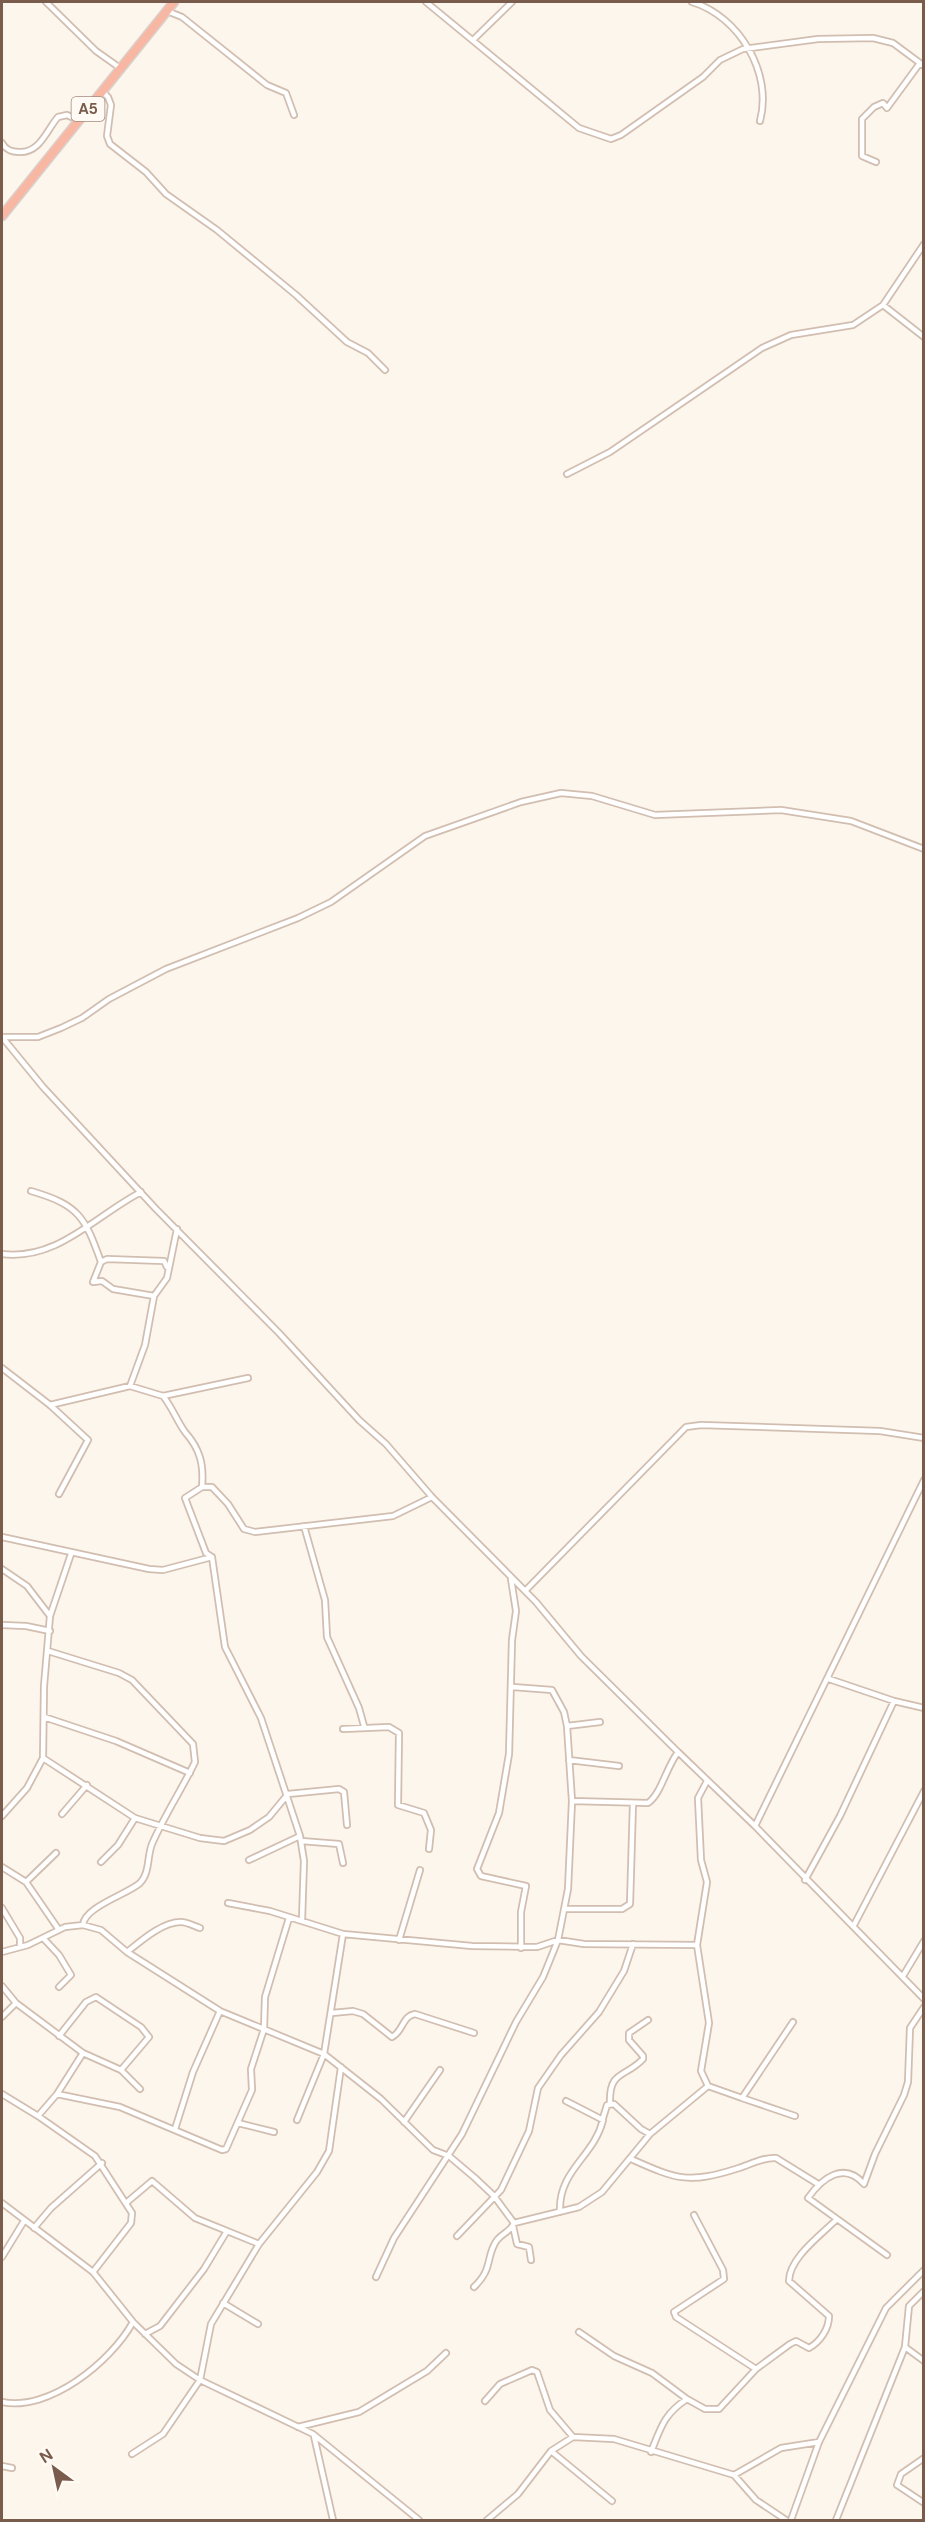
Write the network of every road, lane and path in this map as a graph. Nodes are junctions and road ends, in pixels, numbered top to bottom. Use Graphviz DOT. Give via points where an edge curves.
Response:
graph roads {
  1 [pos="46,2"];
  2 [pos="174,2"];
  3 [pos="426,2"];
  4 [pos="512,2"];
  5 [pos="692,2"];
  6 [pos="167,11"];
  7 [pos="474,39"];
  8 [pos="749,48"];
  9 [pos="922,64"];
  10 [pos="120,68"];
  11 [pos="102,92"];
  12 [pos="294,115"];
  13 [pos="78,120"];
  14 [pos="760,121"];
  15 [pos="2,144"];
  16 [pos="876,162"];
  17 [pos="2,216"];
  18 [pos="924,244"];
  19 [pos="883,305"];
  20 [pos="924,337"];
  21 [pos="385,370"];
  22 [pos="567,474"];
  23 [pos="924,849"];
  24 [pos="2,1037"];
  25 [pos="31,1191"];
  26 [pos="141,1191"];
  27 [pos="87,1224"];
  28 [pos="177,1229"];
  29 [pos="2,1254"];
  30 [pos="101,1262"];
  31 [pos="167,1267"];
  32 [pos="154,1296"];
  33 [pos="2,1368"];
  34 [pos="248,1378"];
  35 [pos="130,1386"];
  36 [pos="163,1396"];
  37 [pos="50,1405"];
  38 [pos="924,1438"];
  39 [pos="924,1480"];
  40 [pos="202,1487"];
  41 [pos="59,1494"];
  42 [pos="432,1497"];
  43 [pos="304,1526"];
  44 [pos="2,1537"];
  45 [pos="71,1554"];
  46 [pos="212,1557"];
  47 [pos="2,1569"];
  48 [pos="511,1578"];
  49 [pos="525,1591"];
  50 [pos="50,1616"];
  51 [pos="2,1625"];
  52 [pos="50,1631"];
  53 [pos="48,1651"];
  54 [pos="829,1679"];
  55 [pos="513,1686"];
  56 [pos="894,1701"];
  57 [pos="924,1708"];
  58 [pos="44,1717"];
  59 [pos="600,1722"];
  60 [pos="364,1726"];
  61 [pos="567,1726"];
  62 [pos="343,1729"];
  63 [pos="678,1752"];
  64 [pos="43,1758"];
  65 [pos="569,1760"];
  66 [pos="619,1766"];
  67 [pos="190,1773"];
  68 [pos="707,1781"];
  69 [pos="87,1785"];
  70 [pos="924,1791"];
  71 [pos="288,1794"];
  72 [pos="572,1801"];
  73 [pos="633,1803"];
  74 [pos="62,1814"];
  75 [pos="2,1816"];
  76 [pos="135,1818"];
  77 [pos="347,1826"];
  78 [pos="755,1826"];
  79 [pos="161,1828"];
  80 [pos="301,1838"];
  81 [pos="429,1850"];
  82 [pos="56,1853"];
  83 [pos="249,1860"];
  84 [pos="100,1862"];
  85 [pos="343,1863"];
  86 [pos="2,1867"];
  87 [pos="420,1870"];
  88 [pos="805,1880"];
  89 [pos="26,1882"];
  90 [pos="228,1904"];
  91 [pos="2,1908"];
  92 [pos="565,1909"];
  93 [pos="289,1918"];
  94 [pos="302,1920"];
  95 [pos="83,1925"];
  96 [pos="854,1925"];
  97 [pos="200,1928"];
  98 [pos="59,1930"];
  99 [pos="343,1934"];
  100 [pos="44,1939"];
  101 [pos="399,1940"];
  102 [pos="558,1940"];
  103 [pos="924,1941"];
  104 [pos="633,1944"];
  105 [pos="697,1945"];
  106 [pos="20,1947"];
  107 [pos="521,1948"];
  108 [pos="2,1952"];
  109 [pos="127,1952"];
  110 [pos="903,1976"];
  111 [pos="2,1986"];
  112 [pos="58,1987"];
  113 [pos="924,1999"];
  114 [pos="16,2003"];
  115 [pos="924,2007"];
  116 [pos="220,2011"];
  117 [pos="332,2013"];
  118 [pos="2,2017"];
  119 [pos="648,2020"];
  120 [pos="793,2022"];
  121 [pos="264,2029"];
  122 [pos="474,2033"];
  123 [pos="59,2036"];
  124 [pos="83,2053"];
  125 [pos="324,2054"];
  126 [pos="341,2067"];
  127 [pos="121,2070"];
  128 [pos="440,2070"];
  129 [pos="708,2086"];
  130 [pos="140,2089"];
  131 [pos="2,2094"];
  132 [pos="57,2094"];
  133 [pos="742,2097"];
  134 [pos="566,2101"];
  135 [pos="610,2103"];
  136 [pos="38,2116"];
  137 [pos="795,2116"];
  138 [pos="603,2118"];
  139 [pos="297,2120"];
  140 [pos="404,2122"];
  141 [pos="238,2123"];
  142 [pos="175,2129"];
  143 [pos="274,2132"];
  144 [pos="650,2134"];
  145 [pos="449,2156"];
  146 [pos="631,2158"];
  147 [pos="102,2163"];
  148 [pos="818,2184"];
  149 [pos="494,2196"];
  150 [pos="2,2203"];
  151 [pos="126,2203"];
  152 [pos="560,2212"];
  153 [pos="694,2215"];
  154 [pos="837,2219"];
  155 [pos="24,2221"];
  156 [pos="514,2224"];
  157 [pos="34,2228"];
  158 [pos="227,2231"];
  159 [pos="457,2236"];
  160 [pos="259,2244"];
  161 [pos="886,2255"];
  162 [pos="2,2257"];
  163 [pos="531,2260"];
  164 [pos="924,2270"];
  165 [pos="93,2272"];
  166 [pos="376,2277"];
  167 [pos="474,2287"];
  168 [pos="924,2292"];
  169 [pos="223,2303"];
  170 [pos="133,2322"];
  171 [pos="258,2324"];
  172 [pos="579,2332"];
  173 [pos="145,2334"];
  174 [pos="905,2347"];
  175 [pos="446,2353"];
  176 [pos="924,2361"];
  177 [pos="756,2369"];
  178 [pos="200,2380"];
  179 [pos="687,2399"];
  180 [pos="485,2401"];
  181 [pos="2,2402"];
  182 [pos="298,2427"];
  183 [pos="313,2434"];
  184 [pos="573,2437"];
  185 [pos="819,2442"];
  186 [pos="551,2451"];
  187 [pos="651,2452"];
  188 [pos="132,2454"];
  189 [pos="924,2458"];
  190 [pos="2,2466"];
  191 [pos="12,2468"];
  192 [pos="734,2475"];
  193 [pos="612,2501"];
  194 [pos="924,2503"];
  195 [pos="333,2520"];
  196 [pos="419,2520"];
  197 [pos="487,2520"];
  198 [pos="789,2520"];
  199 [pos="836,2520"];
  1 -- 10 [label="street" via="96,51"];
  2 -- 6 [label="highway, A5"];
  3 -- 7 [label="street"];
  4 -- 7 [label="street"];
  5 -- 8 [label="street" via="706,6 725,21"];
  6 -- 10 [label="highway, A5"];
  6 -- 12 [label="street" via="182,17 267,85 286,93"];
  7 -- 8 [label="street" via="579,128 611,140 703,77 729,54"];
  8 -- 9 [label="street" via="818,39 873,38 893,43"];
  8 -- 14 [label="street" via="761,87 764,107"];
  9 -- 16 [label="street" via="887,108 883,103 862,119 862,156"];
  10 -- 11 [label="highway, A5"];
  11 -- 13 [label="highway, A5"];
  11 -- 21 [label="street" via="111,105 107,136 110,144 147,172 166,194 217,230"];
  13 -- 15 [label="street" via="67,115 58,117 28,152 10,151"];
  13 -- 17 [label="highway, A5"];
  18 -- 19 [label="street"];
  19 -- 20 [label="street"];
  19 -- 22 [label="street" via="853,325 791,335 762,348 610,452"];
  23 -- 24 [label="street" via="840,819 782,810 656,815 591,796 561,794 521,802 424,836 332,902 166,969 61,1028 38,1037"];
  24 -- 26 [label="street" via="43,1087"];
  25 -- 27 [label="street" via="60,1200"];
  26 -- 27 [label="street"];
  26 -- 28 [label="street"];
  27 -- 29 [label="street" via="54,1246 28,1255"];
  27 -- 30 [label="street"];
  28 -- 31 [label="street"];
  28 -- 42 [label="street" via="386,1444"];
  30 -- 31 [label="street" via="164,1262"];
  30 -- 32 [label="street" via="93,1282"];
  31 -- 32 [label="street" via="166,1278"];
  32 -- 35 [label="street" via="145,1344"];
  33 -- 37 [label="street"];
  34 -- 36 [label="street"];
  35 -- 36 [label="street"];
  35 -- 37 [label="street"];
  36 -- 40 [label="street" via="184,1431 193,1438 204,1466"];
  37 -- 41 [label="street" via="88,1440"];
  38 -- 49 [label="street" via="880,1431 686,1427"];
  39 -- 54 [label="street"];
  40 -- 43 [label="street" via="219,1492 248,1532"];
  40 -- 46 [label="street" via="185,1498 206,1553"];
  42 -- 43 [label="street" via="393,1516"];
  42 -- 48 [label="street"];
  43 -- 60 [label="street" via="324,1592 327,1637"];
  44 -- 45 [label="street"];
  45 -- 46 [label="street" via="164,1570"];
  45 -- 50 [label="street"];
  46 -- 71 [label="street" via="225,1647 261,1718"];
  47 -- 50 [label="street" via="27,1586"];
  48 -- 49 [label="street"];
  48 -- 55 [label="street" via="516,1611"];
  49 -- 63 [label="street" via="581,1656"];
  50 -- 52 [label="street"];
  51 -- 52 [label="street"];
  52 -- 53 [label="street"];
  53 -- 58 [label="street"];
  53 -- 67 [label="street" via="132,1680 193,1744 195,1762"];
  54 -- 56 [label="street"];
  54 -- 78 [label="street"];
  55 -- 61 [label="street" via="552,1690"];
  55 -- 107 [label="street" via="499,1813 477,1869 482,1876 526,1886"];
  56 -- 57 [label="street"];
  56 -- 88 [label="street"];
  58 -- 64 [label="street"];
  58 -- 67 [label="street" via="116,1741"];
  59 -- 61 [label="street"];
  60 -- 62 [label="street"];
  60 -- 81 [label="street" via="389,1727 399,1733 398,1805 424,1813 432,1830"];
  61 -- 65 [label="street"];
  63 -- 68 [label="street"];
  63 -- 73 [label="street" via="656,1797 648,1803"];
  64 -- 69 [label="street"];
  64 -- 75 [label="street" via="27,1788"];
  65 -- 66 [label="street"];
  65 -- 72 [label="street"];
  67 -- 79 [label="street"];
  68 -- 78 [label="street"];
  68 -- 105 [label="street" via="698,1798 701,1860 707,1882"];
  69 -- 74 [label="street"];
  69 -- 76 [label="street"];
  70 -- 96 [label="street"];
  71 -- 77 [label="street" via="343,1790"];
  71 -- 79 [label="street" via="269,1817 224,1841"];
  71 -- 80 [label="street"];
  72 -- 73 [label="street"];
  72 -- 92 [label="street"];
  73 -- 92 [label="street" via="630,1904 622,1909"];
  76 -- 79 [label="street"];
  76 -- 84 [label="street" via="118,1845"];
  78 -- 88 [label="street"];
  79 -- 95 [label="street" via="151,1846 141,1883 87,1915"];
  80 -- 83 [label="street"];
  80 -- 85 [label="street" via="339,1844"];
  80 -- 94 [label="street"];
  82 -- 89 [label="street"];
  86 -- 89 [label="street"];
  87 -- 101 [label="street"];
  88 -- 96 [label="street"];
  89 -- 98 [label="street"];
  90 -- 93 [label="street"];
  91 -- 106 [label="street" via="20,1938"];
  92 -- 102 [label="street"];
  93 -- 94 [label="street"];
  93 -- 121 [label="street" via="265,1997"];
  94 -- 99 [label="street"];
  95 -- 98 [label="street"];
  95 -- 109 [label="street" via="101,1930"];
  96 -- 110 [label="street"];
  97 -- 109 [label="street" via="182,1922 170,1925"];
  98 -- 100 [label="street"];
  99 -- 101 [label="street"];
  99 -- 117 [label="street"];
  100 -- 106 [label="street"];
  100 -- 112 [label="street" via="72,1974"];
  101 -- 107 [label="street"];
  102 -- 104 [label="street"];
  102 -- 107 [label="street"];
  102 -- 145 [label="street" via="543,1977"];
  103 -- 110 [label="street"];
  104 -- 105 [label="street"];
  104 -- 149 [label="street" via="624,1971 599,2012 538,2088 529,2132 504,2186"];
  105 -- 129 [label="street" via="709,2023 701,2071"];
  106 -- 108 [label="street"];
  109 -- 116 [label="street"];
  110 -- 113 [label="street"];
  111 -- 114 [label="street"];
  114 -- 118 [label="street"];
  114 -- 123 [label="street"];
  115 -- 148 [label="street" via="910,2028 904,2095 864,2184 847,2172 836,2172"];
  116 -- 121 [label="street"];
  116 -- 142 [label="street" via="193,2072"];
  117 -- 122 [label="street" via="363,2014 392,2037 406,2019 416,2014"];
  117 -- 125 [label="street"];
  119 -- 135 [label="street" via="629,2033 629,2040 643,2059 615,2077"];
  120 -- 133 [label="street"];
  121 -- 125 [label="street"];
  121 -- 141 [label="street" via="252,2060 252,2090"];
  123 -- 124 [label="street"];
  123 -- 127 [label="street" via="86,2002 96,1997 141,2027 149,2037"];
  124 -- 127 [label="street"];
  124 -- 132 [label="street"];
  125 -- 126 [label="street"];
  125 -- 139 [label="street"];
  126 -- 140 [label="street"];
  126 -- 160 [label="street" via="329,2151 317,2172"];
  127 -- 130 [label="street"];
  128 -- 140 [label="street"];
  129 -- 133 [label="street"];
  129 -- 144 [label="street"];
  131 -- 136 [label="street"];
  132 -- 136 [label="street"];
  132 -- 142 [label="street" via="120,2107"];
  133 -- 137 [label="street"];
  134 -- 138 [label="street"];
  135 -- 138 [label="street"];
  135 -- 144 [label="street"];
  136 -- 147 [label="street"];
  138 -- 152 [label="street" via="591,2149 567,2176 559,2200"];
  140 -- 145 [label="street" via="433,2150"];
  141 -- 142 [label="street" via="225,2150"];
  141 -- 143 [label="street"];
  144 -- 146 [label="street"];
  145 -- 149 [label="street"];
  145 -- 166 [label="street" via="394,2238"];
  146 -- 148 [label="street" via="666,2175 691,2180 776,2158"];
  146 -- 152 [label="street" via="602,2192 579,2207"];
  147 -- 151 [label="street"];
  147 -- 157 [label="street"];
  148 -- 154 [label="street" via="808,2198"];
  149 -- 156 [label="street"];
  149 -- 159 [label="street"];
  150 -- 155 [label="street"];
  151 -- 158 [label="street" via="152,2181 195,2218"];
  151 -- 165 [label="street" via="133,2218"];
  152 -- 156 [label="street"];
  153 -- 177 [label="street" via="724,2279 674,2312 676,2317"];
  154 -- 161 [label="street"];
  154 -- 177 [label="street" via="798,2258 789,2274 794,2288 829,2316 829,2324 817,2344 809,2348 796,2341"];
  155 -- 157 [label="street"];
  155 -- 162 [label="street"];
  156 -- 163 [label="street" via="517,2244 528,2247"];
  156 -- 167 [label="street" via="497,2240 488,2272"];
  157 -- 165 [label="street"];
  158 -- 160 [label="street"];
  158 -- 173 [label="street" via="204,2269 160,2326"];
  160 -- 169 [label="street"];
  164 -- 185 [label="street" via="886,2308"];
  165 -- 170 [label="street"];
  168 -- 174 [label="street" via="909,2306"];
  169 -- 171 [label="street"];
  169 -- 178 [label="street" via="211,2324"];
  170 -- 173 [label="street"];
  170 -- 181 [label="street" via="124,2338 70,2386 16,2405"];
  172 -- 179 [label="street" via="614,2356 652,2373"];
  173 -- 178 [label="street" via="176,2364"];
  174 -- 176 [label="street"];
  174 -- 199 [label="street"];
  175 -- 182 [label="street" via="427,2370 359,2412"];
  177 -- 179 [label="street" via="719,2409 705,2409"];
  178 -- 182 [label="street"];
  178 -- 188 [label="street" via="163,2434"];
  179 -- 187 [label="street" via="664,2418"];
  180 -- 184 [label="street" via="500,2384 532,2370 537,2372 550,2410"];
  182 -- 183 [label="street"];
  183 -- 195 [label="street"];
  183 -- 196 [label="street"];
  184 -- 186 [label="street"];
  184 -- 187 [label="street" via="614,2439"];
  185 -- 192 [label="street" via="781,2448"];
  185 -- 198 [label="street"];
  186 -- 193 [label="street"];
  186 -- 197 [label="street" via="518,2494"];
  187 -- 192 [label="street"];
  189 -- 194 [label="street" via="902,2474 897,2485"];
  190 -- 191 [label="street"];
  192 -- 198 [label="street" via="756,2500"];
}
